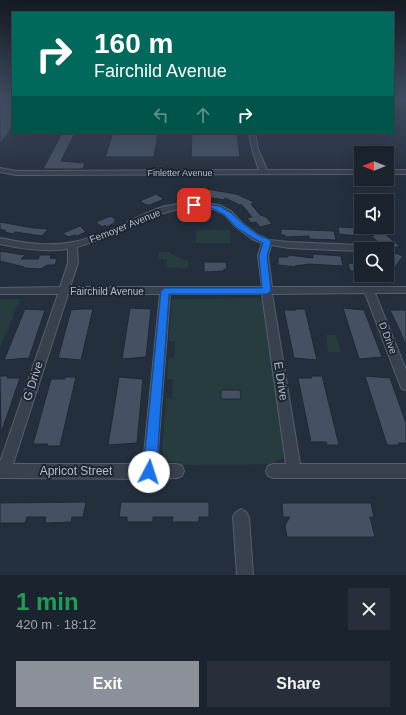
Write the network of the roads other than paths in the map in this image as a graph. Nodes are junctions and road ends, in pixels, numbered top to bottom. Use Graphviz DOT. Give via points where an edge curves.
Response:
graph roads {
  1 [pos="252,134"];
  2 [pos="0,170"];
  3 [pos="354,172"];
  4 [pos="394,172"];
  5 [pos="406,172"];
  6 [pos="264,173"];
  7 [pos="0,241"];
  8 [pos="267,242"];
  9 [pos="72,246"];
  10 [pos="354,248"];
  11 [pos="406,290"];
  12 [pos="0,291"];
  13 [pos="63,291"];
  14 [pos="165,291"];
  15 [pos="267,291"];
  16 [pos="369,291"];
  17 [pos="406,385"];
  18 [pos="294,470"];
  19 [pos="2,471"];
  20 [pos="273,471"];
  21 [pos="406,471"];
  22 [pos="149,472"];
  23 [pos="177,472"];
  24 [pos="241,517"];
  25 [pos="245,575"];
  1 -- 6 [label="street"];
  2 -- 6 [label="street, Finletter Avenue" via="16,173"];
  3 -- 6 [label="street, Finletter Avenue"];
  4 -- 5 [label="street"];
  7 -- 9 [label="street, Femoyer Avenue" via="25,246"];
  8 -- 9 [label="street, Femoyer Avenue" via="255,237 228,213 216,207 186,205 165,209 100,238"];
  8 -- 10 [label="street, Femoyer Avenue"];
  8 -- 15 [label="street, E Drive" via="263,256"];
  9 -- 13 [label="street, G Drive" via="73,263"];
  11 -- 16 [label="street, Fairchild Avenue"];
  12 -- 13 [label="street, Fairchild Avenue"];
  13 -- 14 [label="street, Fairchild Avenue"];
  13 -- 19 [label="street, G Drive"];
  14 -- 15 [label="street, Fairchild Avenue"];
  14 -- 22 [label="street"];
  15 -- 16 [label="street, Fairchild Avenue"];
  15 -- 18 [label="street, E Drive"];
  16 -- 17 [label="street, D Drive"];
  18 -- 20 [label="street"];
  18 -- 21 [label="street"];
  19 -- 22 [label="street, Apricot Street"];
  22 -- 23 [label="street, Apricot Street"];
  24 -- 25 [label="street"];
}
